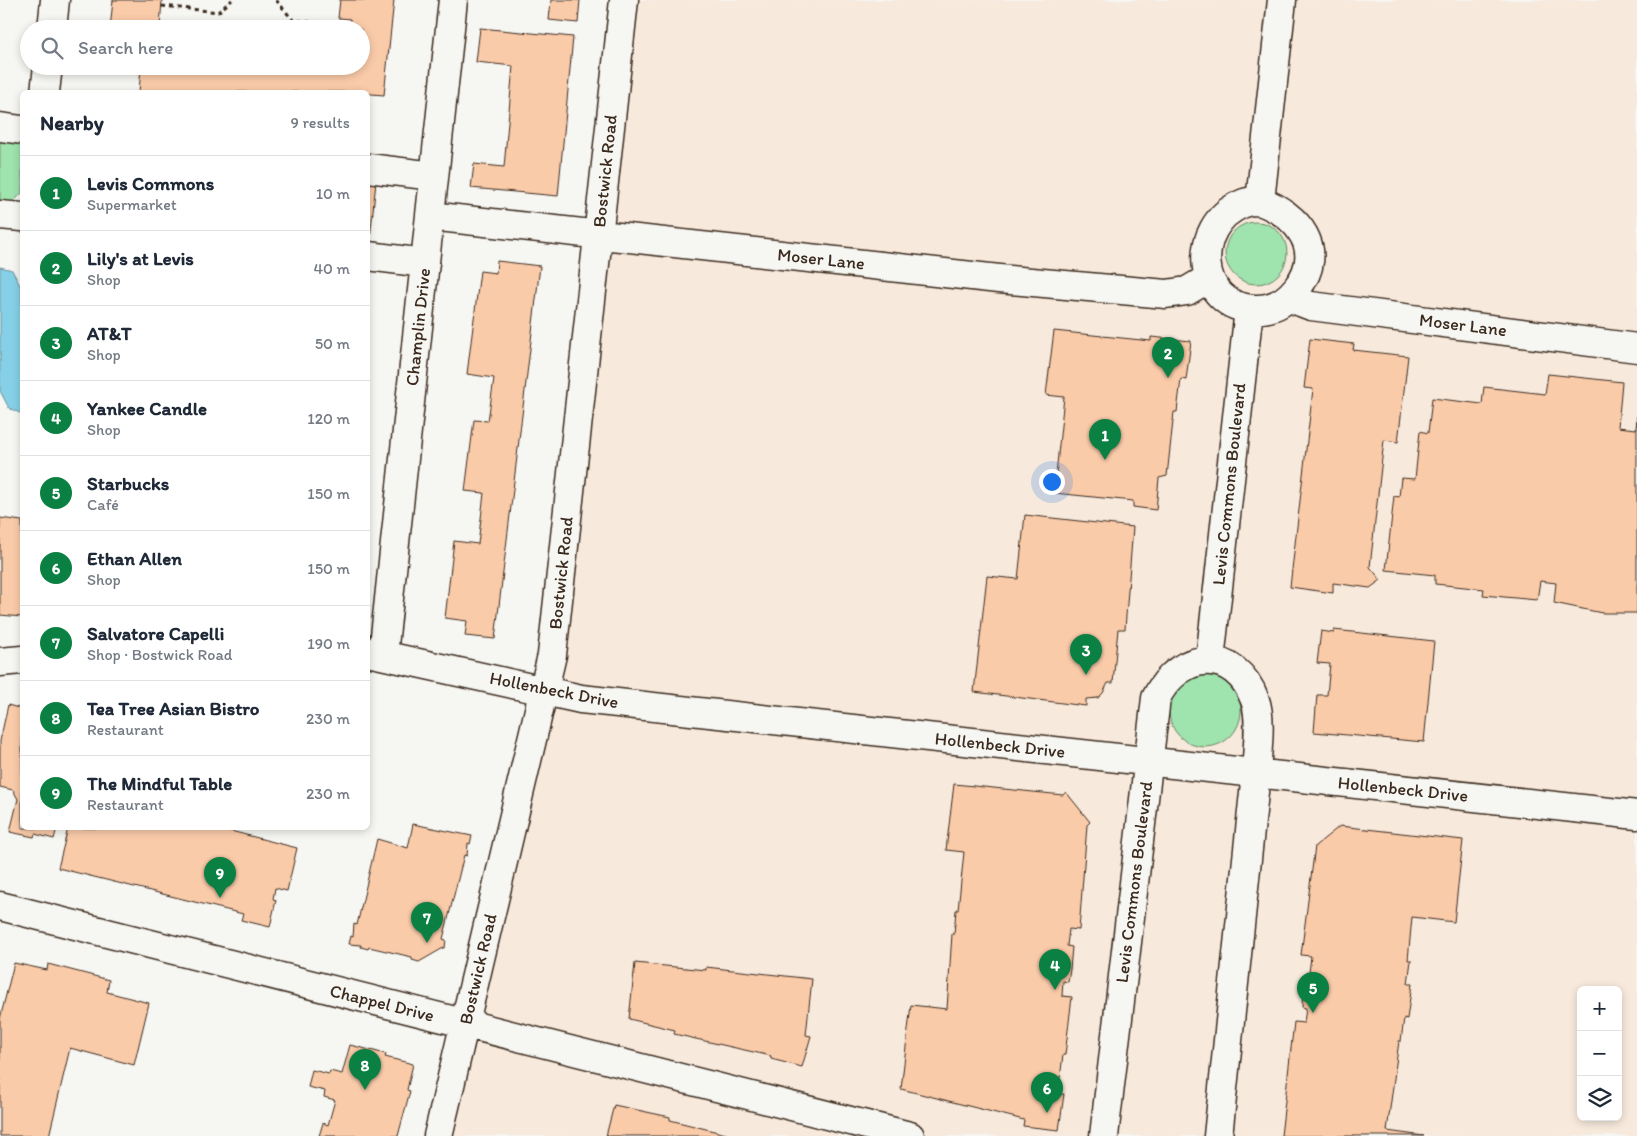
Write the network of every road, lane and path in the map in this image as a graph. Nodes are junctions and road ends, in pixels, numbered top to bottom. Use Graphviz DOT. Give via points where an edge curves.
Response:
graph roads {
  1 [pos="56,0"];
  2 [pos="232,0"];
  3 [pos="276,0"];
  4 [pos="453,0"];
  5 [pos="624,0"];
  6 [pos="1282,0"];
  7 [pos="162,6"];
  8 [pos="53,20"];
  9 [pos="293,20"];
  10 [pos="47,75"];
  11 [pos="45,90"];
  12 [pos="0,127"];
  13 [pos="20,130"];
  14 [pos="370,168"];
  15 [pos="434,176"];
  16 [pos="1260,200"];
  17 [pos="0,215"];
  18 [pos="430,216"];
  19 [pos="20,217"];
  20 [pos="598,235"];
  21 [pos="370,256"];
  22 [pos="425,262"];
  23 [pos="1209,278"];
  24 [pos="1290,298"];
  25 [pos="1249,309"];
  26 [pos="1637,348"];
  27 [pos="375,654"];
  28 [pos="20,660"];
  29 [pos="1210,660"];
  30 [pos="0,662"];
  31 [pos="544,691"];
  32 [pos="1148,761"];
  33 [pos="1256,773"];
  34 [pos="1637,815"];
  35 [pos="0,906"];
  36 [pos="466,1024"];
  37 [pos="438,1136"];
  38 [pos="910,1136"];
  39 [pos="1104,1136"];
  40 [pos="1218,1136"];
  1 -- 8 [label="street"];
  2 -- 7 [label="path" via="218,12"];
  3 -- 9 [label="path"];
  4 -- 15 [label="street, Champlin Drive"];
  5 -- 20 [label="street, Bostwick Road"];
  6 -- 16 [label="street"];
  10 -- 11 [label="street"];
  12 -- 13 [label="street"];
  14 -- 15 [label="street"];
  15 -- 18 [label="street, Champlin Drive"];
  16 -- 23 [label="street" via="1243,203 1219,221 1207,242"];
  16 -- 24 [label="street" via="1292,218 1308,245 1306,269"];
  17 -- 19 [label="street"];
  18 -- 20 [label="street, Moser Lane"];
  18 -- 22 [label="street, Champlin Drive"];
  20 -- 23 [label="street, Moser Lane" via="1166,294 1187,291"];
  20 -- 31 [label="street, Bostwick Road" via="552,655"];
  21 -- 22 [label="street"];
  22 -- 27 [label="street, Champlin Drive"];
  23 -- 25 [label="street" via="1228,301"];
  24 -- 25 [label="street" via="1275,306"];
  24 -- 26 [label="street, Moser Lane" via="1311,306"];
  25 -- 29 [label="street, Levis Commons Boulevard"];
  27 -- 31 [label="street, Hollenbeck Drive"];
  28 -- 30 [label="street"];
  29 -- 32 [label="street, Levis Commons Boulevard" via="1191,662 1163,683 1156,698"];
  29 -- 33 [label="street" via="1234,668 1247,681 1256,703"];
  31 -- 32 [label="street, Hollenbeck Drive" via="590,700"];
  31 -- 36 [label="street, Bostwick Road"];
  32 -- 33 [label="street, Hollenbeck Drive"];
  32 -- 39 [label="street, Levis Commons Boulevard"];
  33 -- 34 [label="street, Hollenbeck Drive"];
  33 -- 40 [label="street"];
  35 -- 36 [label="street, Chappel Drive"];
  36 -- 37 [label="street, Bostwick Road"];
  36 -- 38 [label="street, Chappel Drive"];
}
